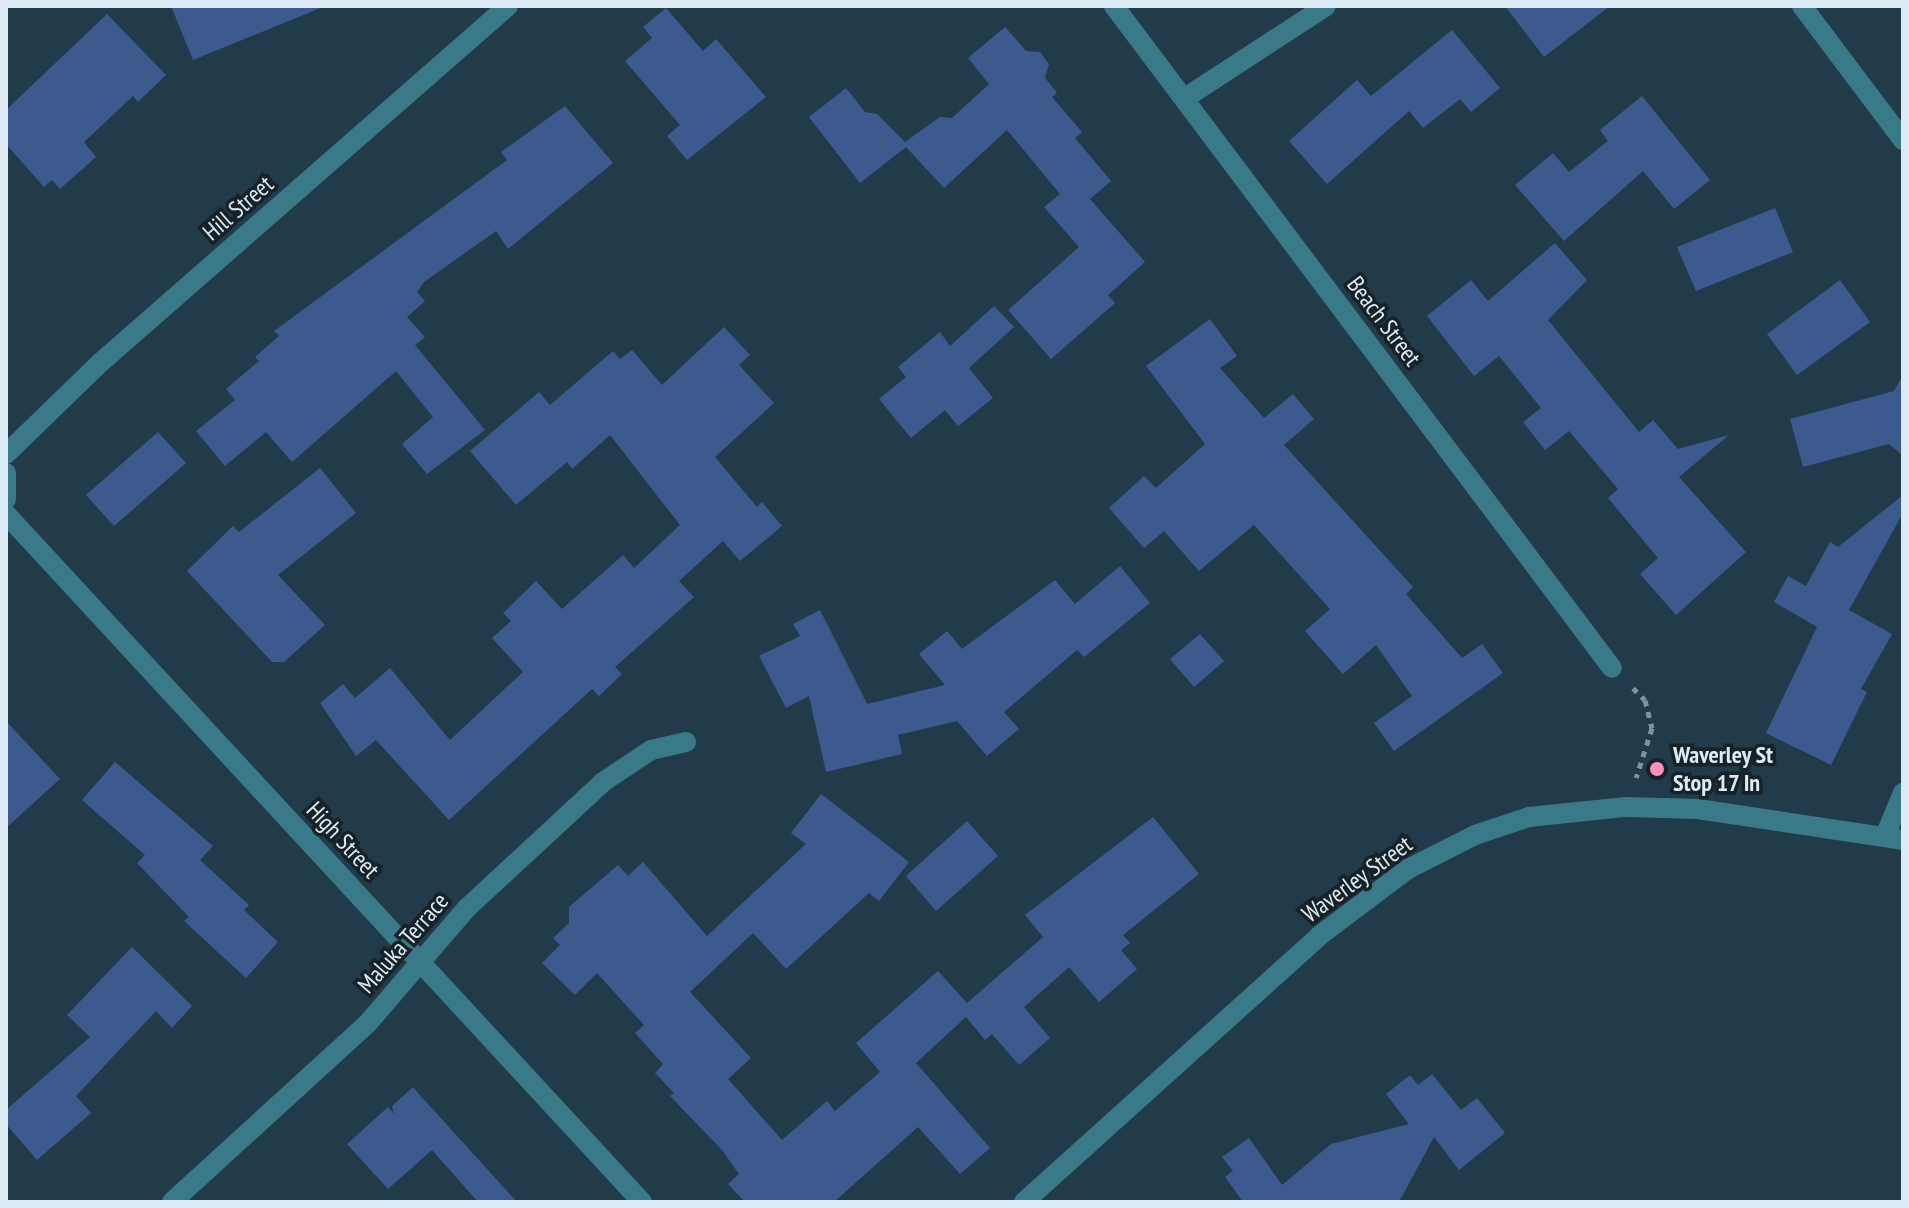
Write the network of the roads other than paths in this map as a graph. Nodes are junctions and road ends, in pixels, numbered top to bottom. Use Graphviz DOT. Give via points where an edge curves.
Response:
graph roads {
  1 [pos="508,6"];
  2 [pos="1114,6"];
  3 [pos="1326,6"];
  4 [pos="1802,6"];
  5 [pos="1185,98"];
  6 [pos="1903,140"];
  7 [pos="6,454"];
  8 [pos="6,473"];
  9 [pos="6,499"];
  10 [pos="6,514"];
  11 [pos="1612,668"];
  12 [pos="686,742"];
  13 [pos="1903,793"];
  14 [pos="1894,838"];
  15 [pos="421,963"];
  16 [pos="172,1202"];
  17 [pos="642,1202"];
  18 [pos="1024,1202"];
  1 -- 7 [label="street, Hill Street" via="100,363"];
  2 -- 5 [label="street, Beach Street"];
  3 -- 5 [label="street"];
  4 -- 6 [label="street"];
  5 -- 11 [label="street, Beach Street"];
  8 -- 9 [label="street"];
  10 -- 15 [label="street, High Street"];
  12 -- 15 [label="street, Maluka Terrace" via="651,750 603,782 467,908"];
  13 -- 14 [label="street"];
  14 -- 18 [label="street, Waverley Street" via="1698,809 1626,807 1529,817 1475,835 1408,869 1319,936"];
  15 -- 16 [label="street, Maluka Terrace" via="368,1023"];
  15 -- 17 [label="street, High Street"];
}
